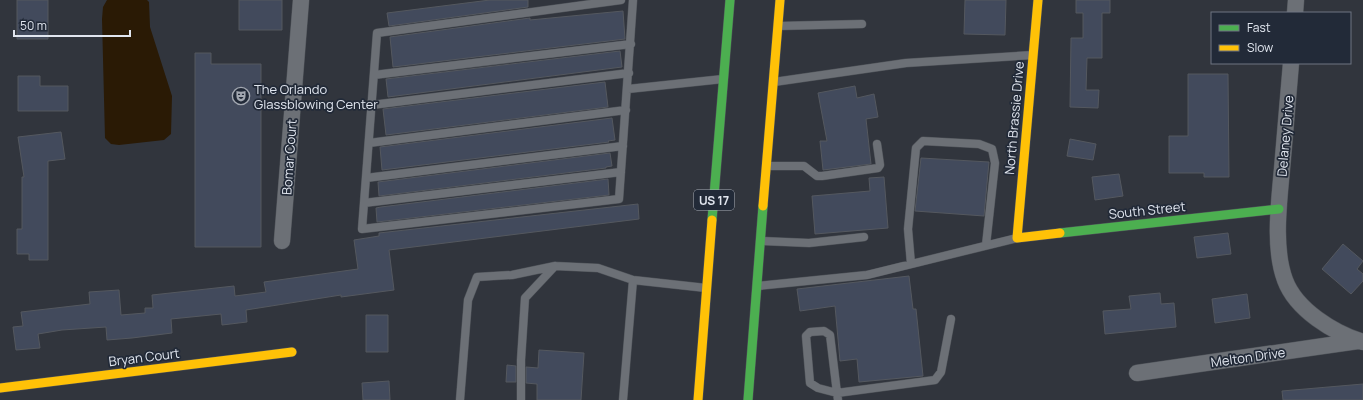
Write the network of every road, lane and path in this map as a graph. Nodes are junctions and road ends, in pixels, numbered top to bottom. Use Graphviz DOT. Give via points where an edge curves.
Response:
graph roads {
  1 [pos="301,0"];
  2 [pos="621,0"];
  3 [pos="633,0"];
  4 [pos="730,0"];
  5 [pos="780,0"];
  6 [pos="1038,0"];
  7 [pos="1296,0"];
  8 [pos="1295,12"];
  9 [pos="768,15"];
  10 [pos="862,24"];
  11 [pos="778,26"];
  12 [pos="631,44"];
  13 [pos="1033,55"];
  14 [pos="1291,64"];
  15 [pos="774,68"];
  16 [pos="629,73"];
  17 [pos="374,75"];
  18 [pos="724,79"];
  19 [pos="773,83"];
  20 [pos="628,89"];
  21 [pos="372,105"];
  22 [pos="626,110"];
  23 [pos="369,142"];
  24 [pos="877,144"];
  25 [pos="623,146"];
  26 [pos="767,166"];
  27 [pos="621,172"];
  28 [pos="366,178"];
  29 [pos="364,203"];
  30 [pos="1279,209"];
  31 [pos="864,237"];
  32 [pos="1017,238"];
  33 [pos="761,241"];
  34 [pos="282,242"];
  35 [pos="986,245"];
  36 [pos="910,264"];
  37 [pos="555,266"];
  38 [pos="633,280"];
  39 [pos="757,286"];
  40 [pos="707,288"];
  41 [pos="951,319"];
  42 [pos="1361,342"];
  43 [pos="292,352"];
  44 [pos="1137,373"];
  45 [pos="0,388"];
  46 [pos="837,396"];
  47 [pos="460,400"];
  48 [pos="521,400"];
  49 [pos="623,400"];
  50 [pos="698,400"];
  51 [pos="748,400"];
  1 -- 34 [label="street, Bomar Court"];
  2 -- 17 [label="lane" via="377,33"];
  3 -- 12 [label="lane"];
  4 -- 18 [label="main road, US 17"];
  5 -- 11 [label="main road"];
  6 -- 13 [label="main road, North Brassie Drive"];
  7 -- 8 [label="street"];
  9 -- 15 [label="main road"];
  10 -- 11 [label="lane"];
  11 -- 15 [label="main road"];
  12 -- 16 [label="lane"];
  12 -- 17 [label="lane"];
  13 -- 19 [label="lane" via="906,63"];
  13 -- 32 [label="main road, North Brassie Drive"];
  14 -- 30 [label="street, Delaney Drive"];
  15 -- 19 [label="main road"];
  16 -- 20 [label="lane"];
  16 -- 21 [label="lane"];
  17 -- 21 [label="lane"];
  18 -- 20 [label="lane"];
  18 -- 40 [label="main road, US 17"];
  19 -- 26 [label="main road"];
  20 -- 22 [label="lane"];
  21 -- 23 [label="lane"];
  22 -- 23 [label="lane"];
  22 -- 25 [label="lane"];
  23 -- 28 [label="lane"];
  24 -- 26 [label="lane" via="880,165 878,168 817,176 804,166"];
  25 -- 27 [label="lane"];
  25 -- 28 [label="lane"];
  26 -- 33 [label="main road"];
  27 -- 29 [label="lane"];
  27 -- 29 [label="lane" via="619,199 362,229"];
  28 -- 29 [label="lane"];
  30 -- 32 [label="main road, South Street"];
  30 -- 42 [label="street, Delaney Drive" via="1279,255 1285,281 1297,301 1318,321"];
  31 -- 33 [label="lane" via="809,243"];
  32 -- 35 [label="lane"];
  33 -- 39 [label="main road"];
  35 -- 36 [label="lane"];
  35 -- 36 [label="lane" via="995,163 992,149 979,144 923,141 916,148 908,229"];
  36 -- 39 [label="lane" via="866,275"];
  37 -- 38 [label="lane" via="598,268"];
  37 -- 47 [label="lane" via="512,275 477,277 468,300"];
  37 -- 48 [label="lane" via="524,298"];
  38 -- 40 [label="lane"];
  38 -- 49 [label="lane"];
  39 -- 51 [label="main road"];
  40 -- 50 [label="main road, US 17"];
  41 -- 46 [label="lane" via="941,372 934,380"];
  42 -- 44 [label="street, Melton Drive"];
  43 -- 45 [label="main road, Bryan Court"];
  46 -- 46 [label="lane" via="830,335 824,331 810,332 806,336 810,383"];
}
